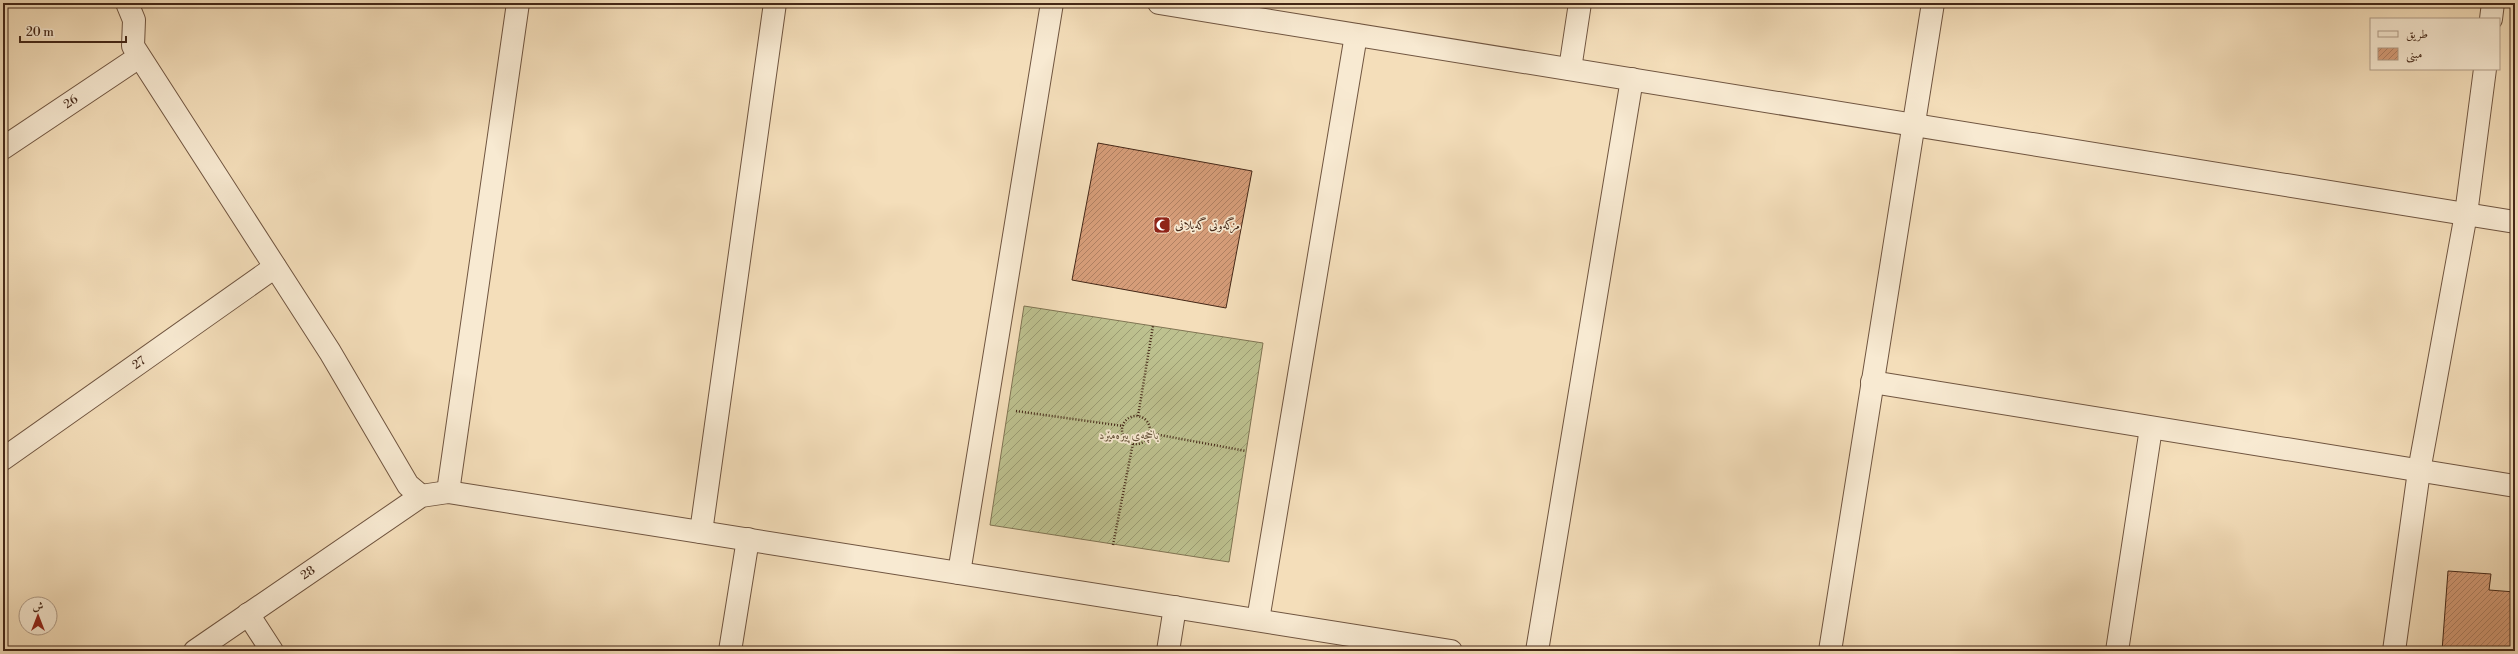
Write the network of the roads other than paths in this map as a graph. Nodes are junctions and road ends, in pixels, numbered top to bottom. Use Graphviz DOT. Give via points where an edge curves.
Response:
graph roads {
  1 [pos="127,3"];
  2 [pos="518,3"];
  3 [pos="775,3"];
  4 [pos="1052,3"];
  5 [pos="1159,3"];
  6 [pos="1580,3"];
  7 [pos="1933,3"];
  8 [pos="2493,3"];
  9 [pos="2491,18"];
  10 [pos="1356,35"];
  11 [pos="139,57"];
  12 [pos="1570,69"];
  13 [pos="2485,70"];
  14 [pos="1632,79"];
  15 [pos="1914,125"];
  16 [pos="3,148"];
  17 [pos="2466,214"];
  18 [pos="2515,222"];
  19 [pos="275,267"];
  20 [pos="1872,382"];
  21 [pos="2151,428"];
  22 [pos="3,459"];
  23 [pos="2419,470"];
  24 [pos="2515,486"];
  25 [pos="448,492"];
  26 [pos="421,496"];
  27 [pos="701,532"];
  28 [pos="748,539"];
  29 [pos="959,573"];
  30 [pos="1175,607"];
  31 [pos="248,614"];
  32 [pos="1258,620"];
  33 [pos="195,651"];
  34 [pos="272,651"];
  35 [pos="730,651"];
  36 [pos="1168,651"];
  37 [pos="1451,651"];
  38 [pos="1537,651"];
  39 [pos="1830,651"];
  40 [pos="2117,651"];
  41 [pos="2394,651"];
  1 -- 11 [label="street" via="134,20 133,46"];
  2 -- 25 [label="street"];
  3 -- 27 [label="street"];
  4 -- 29 [label="street"];
  5 -- 10 [label="street"];
  6 -- 12 [label="street"];
  7 -- 15 [label="street"];
  8 -- 9 [label="street"];
  10 -- 12 [label="street"];
  10 -- 32 [label="street"];
  11 -- 16 [label="street, 26"];
  11 -- 19 [label="street"];
  12 -- 14 [label="street"];
  13 -- 17 [label="street"];
  14 -- 15 [label="street"];
  14 -- 38 [label="street"];
  15 -- 17 [label="street"];
  15 -- 20 [label="street"];
  17 -- 18 [label="street"];
  17 -- 23 [label="street"];
  19 -- 22 [label="street, 27"];
  19 -- 26 [label="street" via="330,352 408,485"];
  20 -- 21 [label="street"];
  20 -- 39 [label="street"];
  21 -- 23 [label="street"];
  21 -- 40 [label="street"];
  23 -- 24 [label="street"];
  23 -- 41 [label="street"];
  25 -- 26 [label="street"];
  25 -- 27 [label="street"];
  26 -- 31 [label="street, 28"];
  27 -- 28 [label="street"];
  28 -- 29 [label="street"];
  28 -- 35 [label="street"];
  29 -- 30 [label="street"];
  30 -- 32 [label="street"];
  30 -- 36 [label="street"];
  31 -- 33 [label="street, 28"];
  31 -- 34 [label="street"];
  32 -- 37 [label="street"];
}
